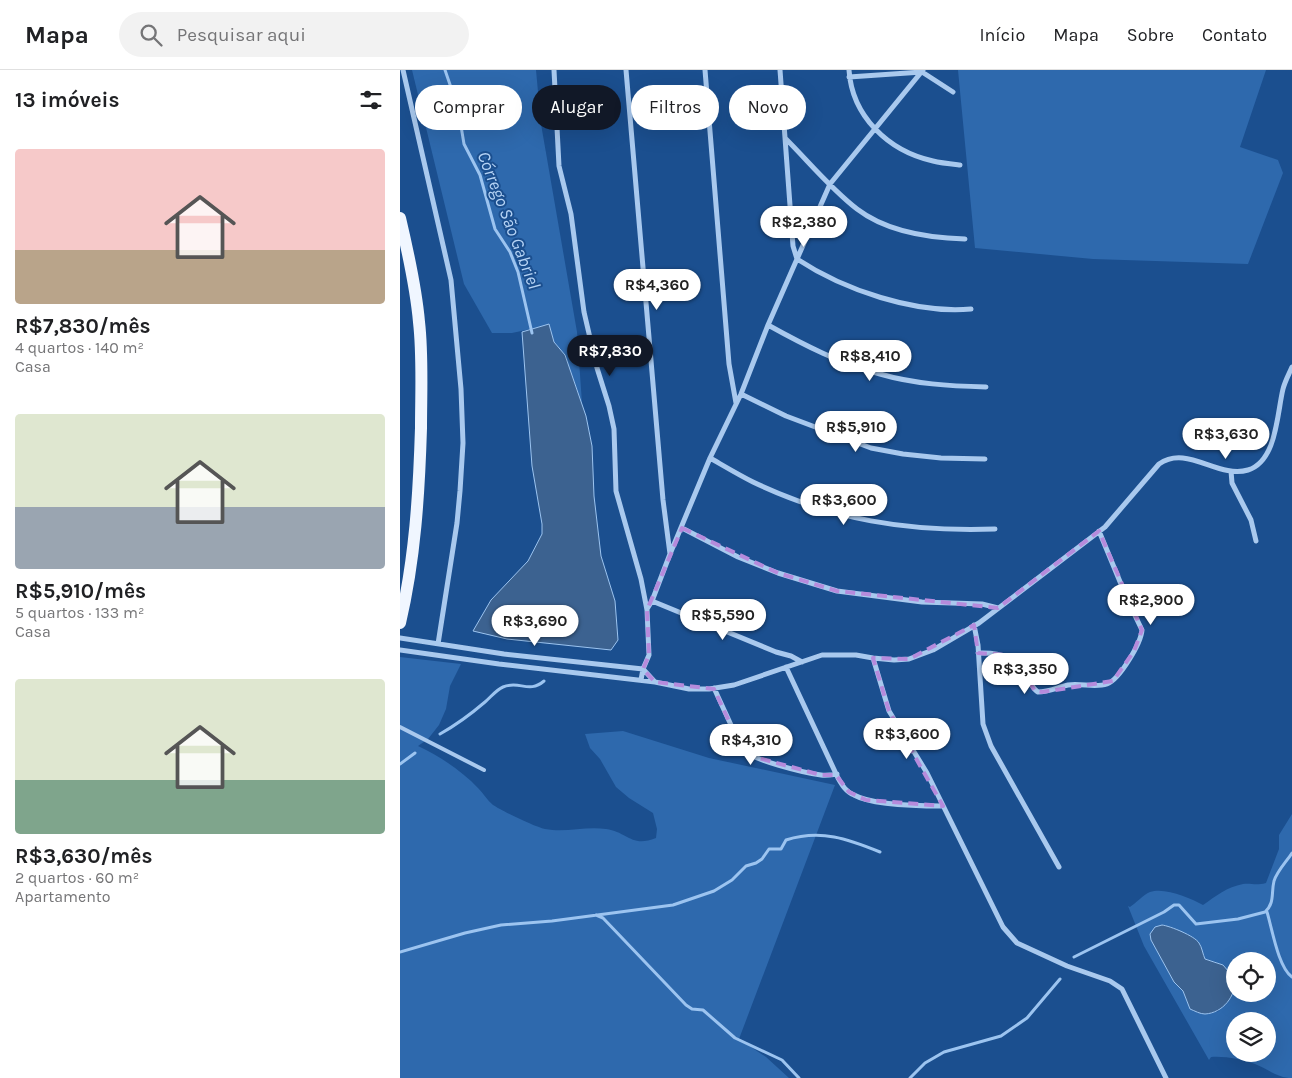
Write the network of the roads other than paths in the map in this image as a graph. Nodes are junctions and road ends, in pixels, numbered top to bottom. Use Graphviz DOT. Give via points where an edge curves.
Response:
graph roads {
  1 [pos="402,70"];
  2 [pos="554,70"];
  3 [pos="626,70"];
  4 [pos="704,70"];
  5 [pos="780,70"];
  6 [pos="849,70"];
  7 [pos="922,71"];
  8 [pos="849,77"];
  9 [pos="953,92"];
  10 [pos="874,128"];
  11 [pos="786,139"];
  12 [pos="960,166"];
  13 [pos="830,184"];
  14 [pos="400,218"];
  15 [pos="965,239"];
  16 [pos="797,259"];
  17 [pos="972,309"];
  18 [pos="768,325"];
  19 [pos="1292,367"];
  20 [pos="986,387"];
  21 [pos="741,394"];
  22 [pos="736,404"];
  23 [pos="710,458"];
  24 [pos="985,459"];
  25 [pos="1231,471"];
  26 [pos="682,528"];
  27 [pos="995,529"];
  28 [pos="1099,532"];
  29 [pos="1256,541"];
  30 [pos="670,554"];
  31 [pos="652,601"];
  32 [pos="998,608"];
  33 [pos="647,610"];
  34 [pos="400,623"];
  35 [pos="974,625"];
  36 [pos="400,638"];
  37 [pos="438,644"];
  38 [pos="400,650"];
  39 [pos="978,653"];
  40 [pos="873,658"];
  41 [pos="802,662"];
  42 [pos="786,668"];
  43 [pos="643,669"];
  44 [pos="641,680"];
  45 [pos="655,682"];
  46 [pos="714,688"];
  47 [pos="400,727"];
  48 [pos="484,770"];
  49 [pos="836,774"];
  50 [pos="943,806"];
  51 [pos="1059,867"];
  52 [pos="1166,1078"];
  1 -- 37 [label="street" via="451,280 460,380 463,443 460,491"];
  2 -- 33 [label="street" via="559,166 571,214 584,312 614,429 616,491 642,579"];
  3 -- 30 [label="street"];
  4 -- 22 [label="street" via="729,364"];
  5 -- 11 [label="street"];
  6 -- 8 [label="street"];
  7 -- 8 [label="street"];
  7 -- 9 [label="street"];
  7 -- 10 [label="street"];
  8 -- 10 [label="street" via="859,109"];
  10 -- 12 [label="street" via="886,140 909,153"];
  10 -- 13 [label="street"];
  11 -- 13 [label="street"];
  11 -- 16 [label="street" via="793,246"];
  13 -- 15 [label="street" via="857,209 880,222 909,233"];
  13 -- 16 [label="street"];
  14 -- 34 [label="main road" via="419,322 421,395 418,501"];
  16 -- 17 [label="street" via="840,282 887,299 928,309"];
  16 -- 18 [label="street"];
  18 -- 20 [label="street" via="811,348 880,374 919,382"];
  18 -- 21 [label="street"];
  19 -- 25 [label="street" via="1268,452 1261,463 1249,470"];
  21 -- 22 [label="street"];
  21 -- 24 [label="street" via="786,416 871,448 942,458"];
  22 -- 23 [label="street"];
  23 -- 26 [label="street"];
  23 -- 27 [label="street" via="751,482 828,512 910,527 950,531"];
  25 -- 28 [label="street" via="1193,460 1164,460"];
  25 -- 29 [label="street" via="1232,483 1251,520"];
  26 -- 30 [label="street"];
  26 -- 32 [label="street" via="738,557 837,591"];
  28 -- 32 [label="street"];
  28 -- 39 [label="street" via="1142,630 1134,651 1113,681 1100,685 1066,685 1038,692 1019,666 1005,655"];
  30 -- 31 [label="street"];
  31 -- 33 [label="street"];
  31 -- 41 [label="street"];
  32 -- 35 [label="street"];
  33 -- 43 [label="street" via="649,655"];
  35 -- 39 [label="street"];
  35 -- 40 [label="street" via="933,650 909,659"];
  36 -- 37 [label="street"];
  37 -- 43 [label="street"];
  38 -- 44 [label="street"];
  39 -- 51 [label="street" via="983,724 991,746"];
  40 -- 41 [label="street" via="834,654"];
  40 -- 50 [label="street" via="889,711"];
  41 -- 42 [label="street"];
  42 -- 46 [label="street"];
  42 -- 49 [label="street"];
  43 -- 44 [label="street"];
  43 -- 45 [label="street"];
  44 -- 45 [label="street"];
  45 -- 46 [label="street" via="689,689"];
  46 -- 49 [label="street" via="745,753 821,775"];
  47 -- 48 [label="lane"];
  49 -- 50 [label="street" via="849,792 866,800"];
  50 -- 52 [label="street" via="1003,927 1017,943 1031,951 1110,981 1122,989"];
}
